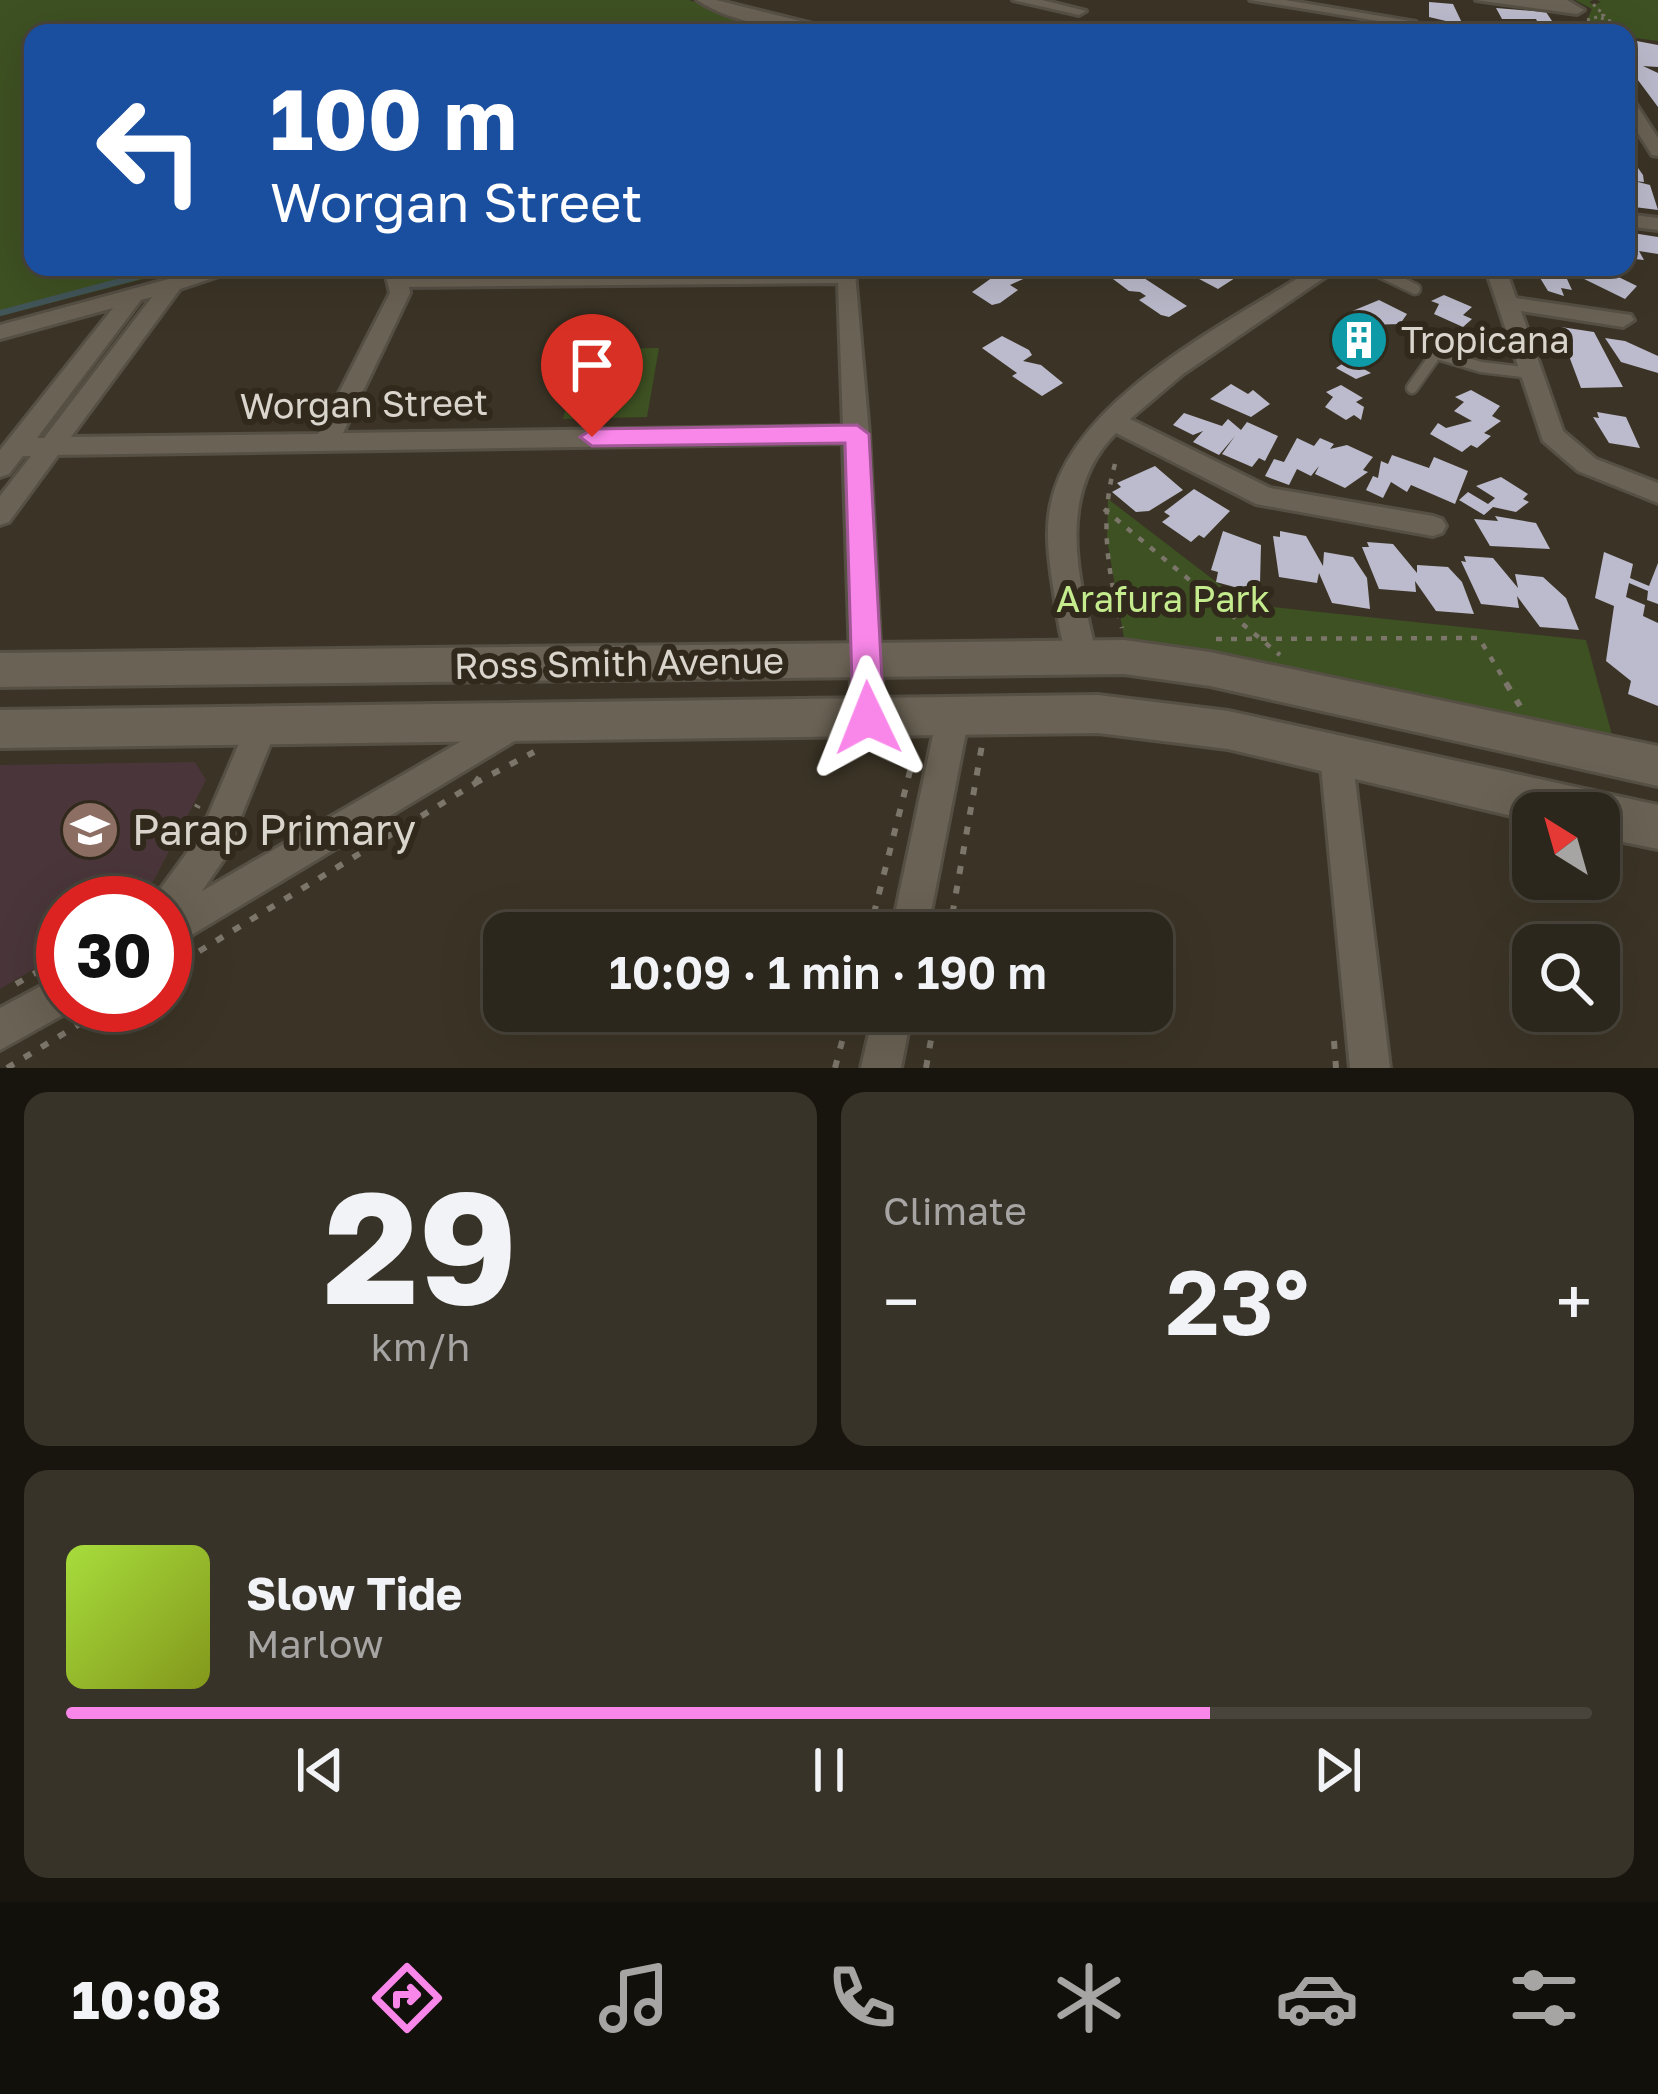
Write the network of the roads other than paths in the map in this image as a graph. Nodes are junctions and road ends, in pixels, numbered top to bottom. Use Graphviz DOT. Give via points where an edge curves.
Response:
graph roads {
  1 [pos="704,0"];
  2 [pos="743,0"];
  3 [pos="1020,0"];
  4 [pos="1258,0"];
  5 [pos="1483,0"];
  6 [pos="1083,5"];
  7 [pos="1561,5"];
  8 [pos="720,8"];
  9 [pos="754,15"];
  10 [pos="745,24"];
  11 [pos="798,24"];
  12 [pos="1389,24"];
  13 [pos="1635,115"];
  14 [pos="1658,151"];
  15 [pos="204,276"];
  16 [pos="397,276"];
  17 [pos="698,276"];
  18 [pos="1317,276"];
  19 [pos="1388,276"];
  20 [pos="1498,276"];
  21 [pos="172,285"];
  22 [pos="1415,289"];
  23 [pos="133,296"];
  24 [pos="1508,303"];
  25 [pos="1623,320"];
  26 [pos="0,332"];
  27 [pos="1417,348"];
  28 [pos="1436,354"];
  29 [pos="1531,373"];
  30 [pos="1412,388"];
  31 [pos="1110,419"];
  32 [pos="857,434"];
  33 [pos="327,440"];
  34 [pos="52,446"];
  35 [pos="8,457"];
  36 [pos="1658,493"];
  37 [pos="0,515"];
  38 [pos="1432,526"];
  39 [pos="1082,657"];
  40 [pos="960,660"];
  41 [pos="866,661"];
  42 [pos="286,667"];
  43 [pos="0,670"];
  44 [pos="1339,698"];
  45 [pos="1098,714"];
  46 [pos="520,721"];
  47 [pos="262,724"];
  48 [pos="0,729"];
  49 [pos="885,730"];
  50 [pos="968,730"];
  51 [pos="1336,755"];
  52 [pos="1658,766"];
  53 [pos="1512,795"];
  54 [pos="1620,819"];
  55 [pos="1658,827"];
  56 [pos="191,876"];
  57 [pos="915,912"];
  58 [pos="192,917"];
  59 [pos="36,1009"];
  60 [pos="0,1030"];
  61 [pos="888,1032"];
  62 [pos="881,1068"];
  63 [pos="1370,1068"];
  1 -- 8 [label="street"];
  2 -- 8 [label="street"];
  3 -- 6 [label="street"];
  4 -- 12 [label="street"];
  5 -- 7 [label="street"];
  8 -- 9 [label="street"];
  9 -- 10 [label="street"];
  9 -- 11 [label="street"];
  13 -- 14 [label="street"];
  15 -- 21 [label="street"];
  16 -- 33 [label="street" via="400,293"];
  17 -- 32 [label="street" via="848,277"];
  18 -- 31 [label="street"];
  19 -- 22 [label="lane"];
  20 -- 24 [label="street"];
  21 -- 23 [label="street"];
  21 -- 34 [label="street"];
  23 -- 26 [label="street"];
  23 -- 35 [label="street"];
  24 -- 25 [label="street"];
  24 -- 29 [label="street"];
  27 -- 28 [label="lane"];
  28 -- 29 [label="lane"];
  28 -- 30 [label="lane"];
  29 -- 36 [label="street" via="1552,434 1571,454"];
  31 -- 38 [label="street" via="1265,497"];
  31 -- 39 [label="street" via="1080,456 1064,501 1064,560"];
  32 -- 33 [label="street, Worgan Street"];
  32 -- 41 [label="street"];
  33 -- 34 [label="street, Worgan Street"];
  34 -- 35 [label="street, Worgan Street"];
  34 -- 37 [label="street"];
  39 -- 40 [label="street, Ross Smith Avenue"];
  39 -- 44 [label="street, Ross Smith Avenue" via="1166,662"];
  39 -- 45 [label="street"];
  40 -- 41 [label="street, Ross Smith Avenue"];
  40 -- 50 [label="street"];
  41 -- 42 [label="street, Ross Smith Avenue"];
  41 -- 49 [label="street"];
  42 -- 43 [label="street, Ross Smith Avenue"];
  42 -- 47 [label="street"];
  44 -- 51 [label="street"];
  44 -- 52 [label="street, Ross Smith Avenue"];
  45 -- 50 [label="street, Ross Smith Avenue"];
  45 -- 51 [label="street, Ross Smith Avenue"];
  46 -- 47 [label="street, Ross Smith Avenue"];
  46 -- 49 [label="street, Ross Smith Avenue"];
  46 -- 58 [label="street"];
  47 -- 48 [label="street, Ross Smith Avenue"];
  47 -- 56 [label="street" via="212,847"];
  49 -- 50 [label="street, Ross Smith Avenue"];
  50 -- 57 [label="street"];
  51 -- 53 [label="street, Ross Smith Avenue"];
  51 -- 63 [label="street"];
  54 -- 55 [label="street, Ross Smith Avenue"];
  59 -- 60 [label="street"];
  61 -- 62 [label="street"];
}
